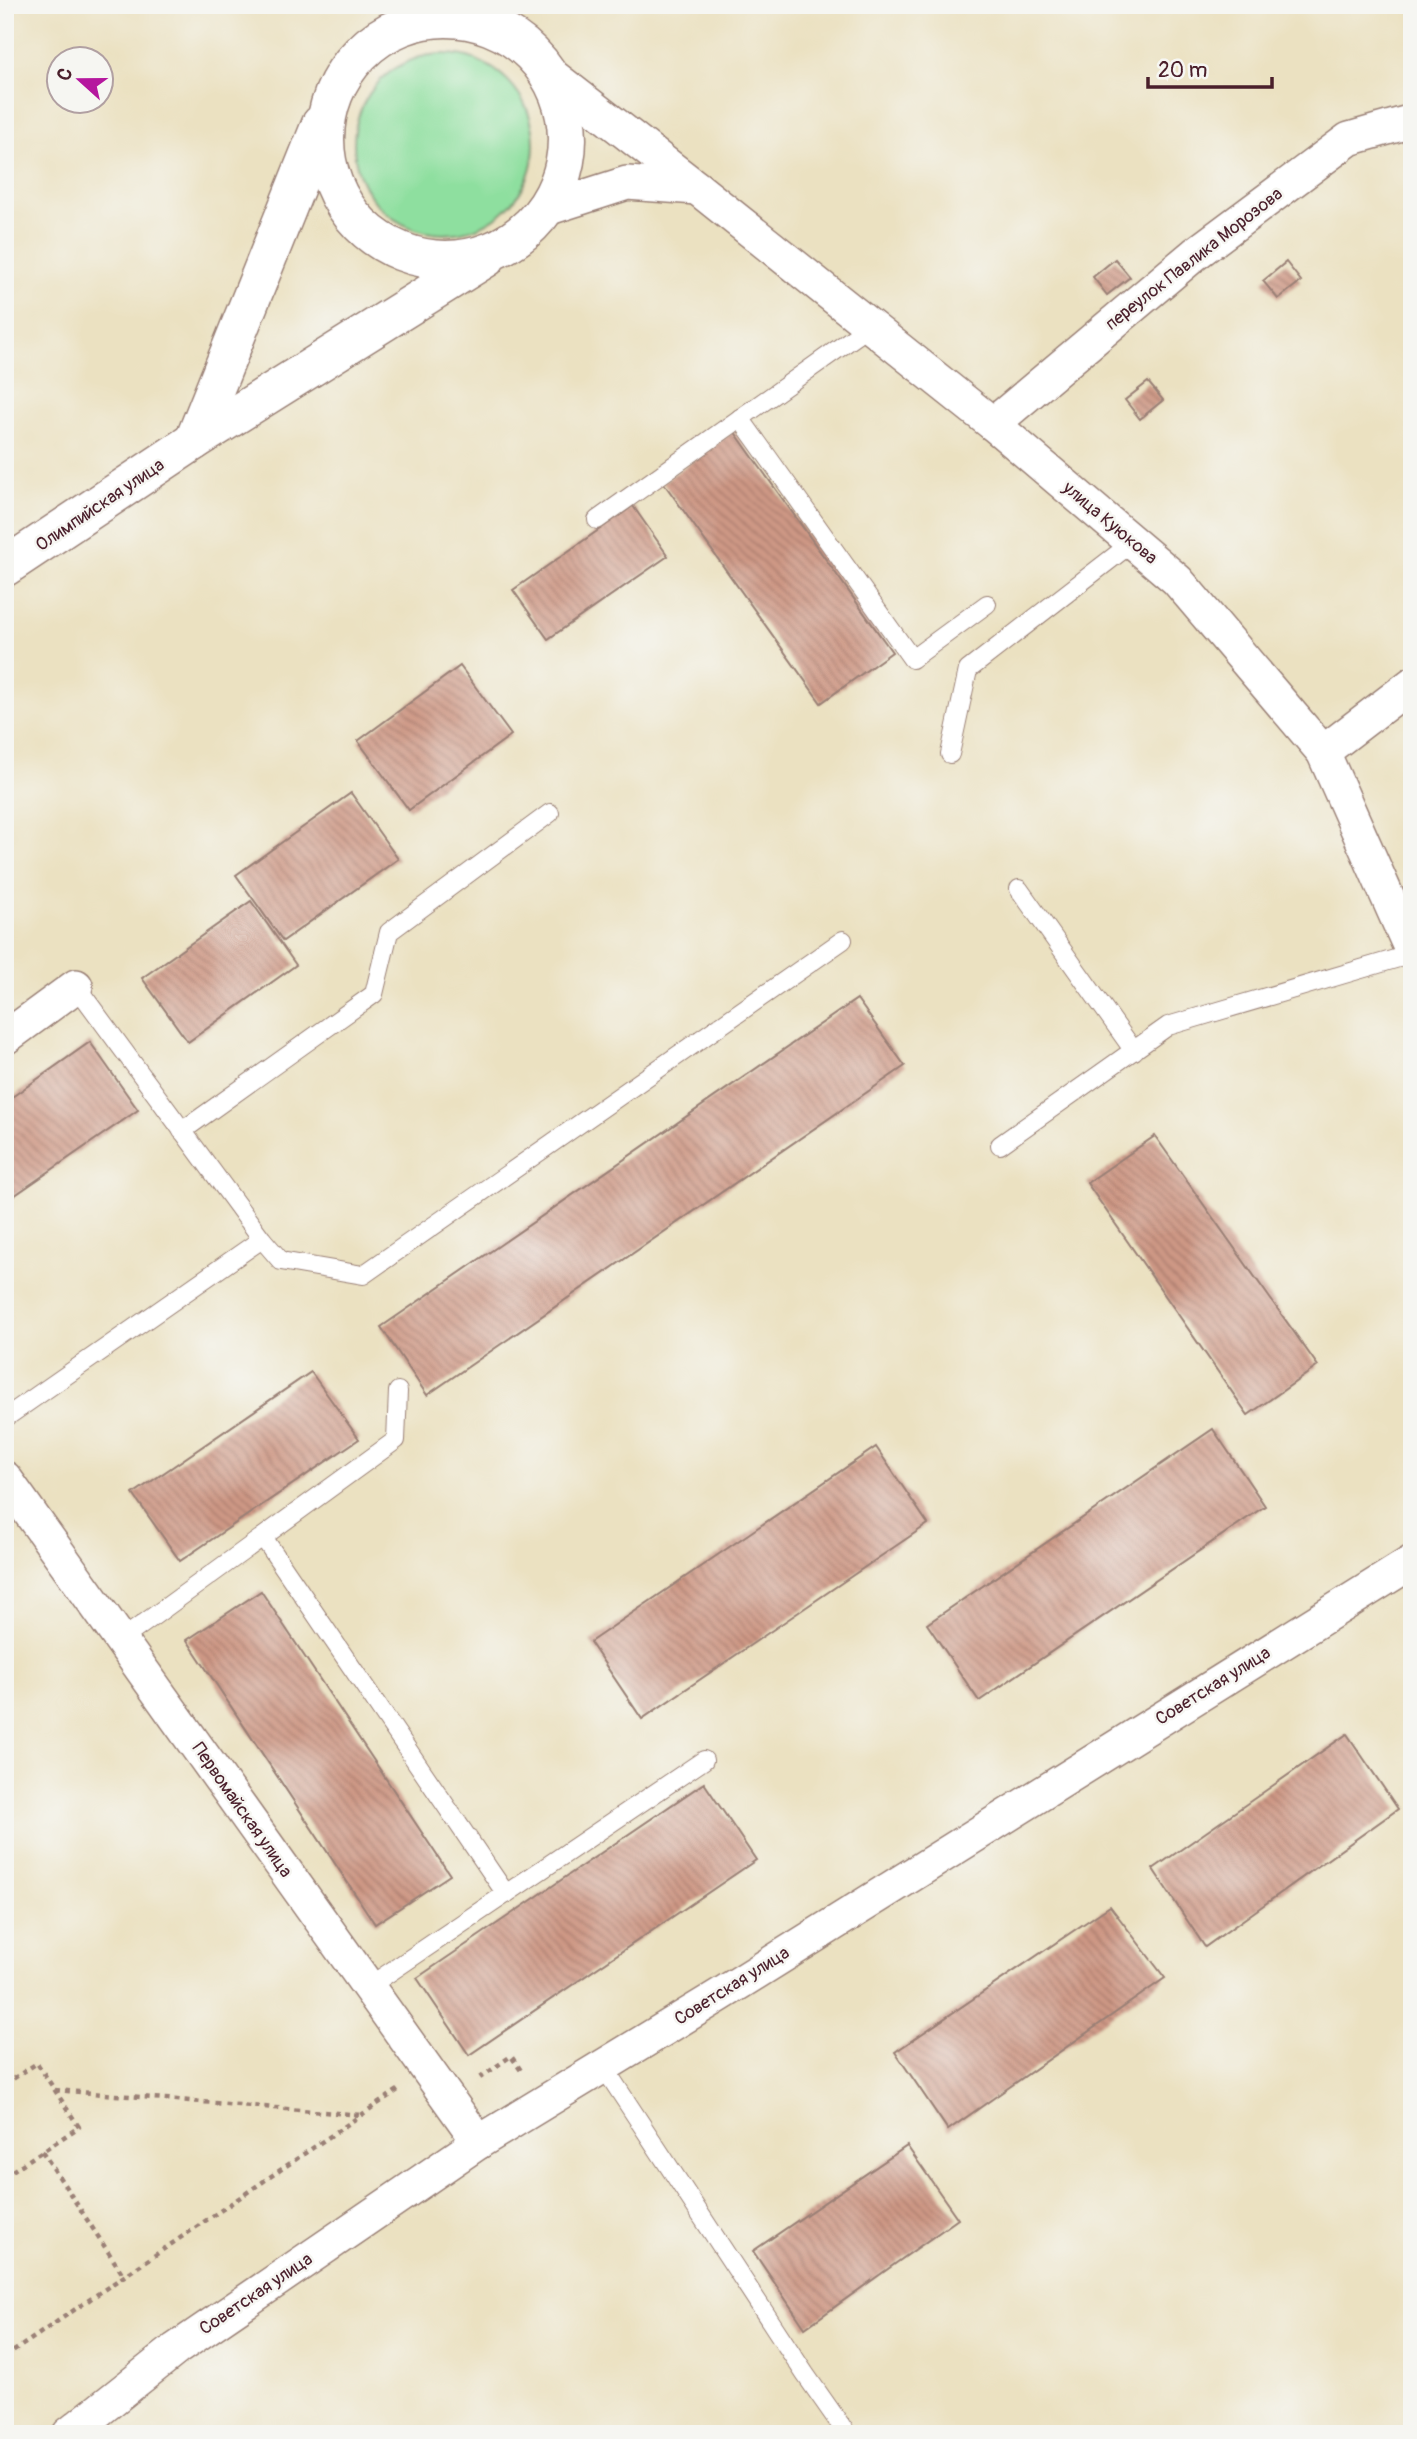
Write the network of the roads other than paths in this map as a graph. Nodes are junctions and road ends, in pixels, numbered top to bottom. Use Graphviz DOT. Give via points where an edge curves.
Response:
graph roads {
  1 [pos="372,5"];
  2 [pos="507,22"];
  3 [pos="346,69"];
  4 [pos="549,73"];
  5 [pos="326,113"];
  6 [pos="1412,121"];
  7 [pos="697,188"];
  8 [pos="546,209"];
  9 [pos="512,242"];
  10 [pos="870,326"];
  11 [pos="740,418"];
  12 [pos="993,424"];
  13 [pos="194,441"];
  14 [pos="597,520"];
  15 [pos="1133,542"];
  16 [pos="5,568"];
  17 [pos="987,604"];
  18 [pos="1412,684"];
  19 [pos="1323,752"];
  20 [pos="950,754"];
  21 [pos="550,813"];
  22 [pos="1019,889"];
  23 [pos="843,940"];
  24 [pos="1412,953"];
  25 [pos="76,986"];
  26 [pos="5,1038"];
  27 [pos="1134,1051"];
  28 [pos="182,1131"];
  29 [pos="1000,1145"];
  30 [pos="262,1240"];
  31 [pos="398,1391"];
  32 [pos="5,1418"];
  33 [pos="5,1478"];
  34 [pos="263,1537"];
  35 [pos="1412,1562"];
  36 [pos="121,1640"];
  37 [pos="704,1760"];
  38 [pos="506,1894"];
  39 [pos="369,1987"];
  40 [pos="603,2066"];
  41 [pos="479,2142"];
  42 [pos="78,2431"];
  43 [pos="847,2434"];
  1 -- 3 [label="main road"];
  2 -- 3 [label="main road" via="425,19 380,36"];
  2 -- 4 [label="main road"];
  3 -- 5 [label="main road"];
  4 -- 7 [label="street, улица Куюкова"];
  4 -- 8 [label="main road" via="566,118 565,165"];
  5 -- 9 [label="main road" via="326,160 343,205 375,240 419,258 467,260"];
  5 -- 13 [label="main road"];
  6 -- 12 [label="street, переулок Павлика Морозова" via="1349,139 1195,254"];
  7 -- 8 [label="street" via="627,183"];
  7 -- 10 [label="street, улица Куюкова"];
  8 -- 9 [label="main road"];
  9 -- 13 [label="main road, Олимпийская улица"];
  10 -- 11 [label="lane"];
  10 -- 12 [label="street, улица Куюкова"];
  11 -- 14 [label="lane"];
  11 -- 17 [label="lane" via="912,659"];
  12 -- 15 [label="street, улица Куюкова"];
  13 -- 16 [label="main road, Олимпийская улица"];
  15 -- 19 [label="street, улица Куюкова" via="1177,580"];
  15 -- 20 [label="lane" via="968,670"];
  18 -- 19 [label="street"];
  19 -- 24 [label="street, улица Куюкова"];
  21 -- 28 [label="lane" via="389,932 374,994"];
  22 -- 27 [label="lane"];
  23 -- 30 [label="lane" via="363,1275 281,1261"];
  24 -- 27 [label="lane" via="1168,1027"];
  25 -- 26 [label="street"];
  25 -- 28 [label="lane"];
  27 -- 29 [label="lane"];
  28 -- 30 [label="lane"];
  30 -- 32 [label="lane"];
  31 -- 34 [label="lane" via="396,1440"];
  33 -- 36 [label="street, Первомайская улица"];
  34 -- 36 [label="lane"];
  34 -- 38 [label="lane"];
  35 -- 40 [label="street, Советская улица"];
  36 -- 39 [label="street, Первомайская улица"];
  37 -- 38 [label="lane"];
  38 -- 39 [label="lane"];
  39 -- 41 [label="street, Первомайская улица"];
  40 -- 41 [label="street, Советская улица"];
  40 -- 43 [label="lane"];
  41 -- 42 [label="street, Советская улица" via="176,2349"];
}
